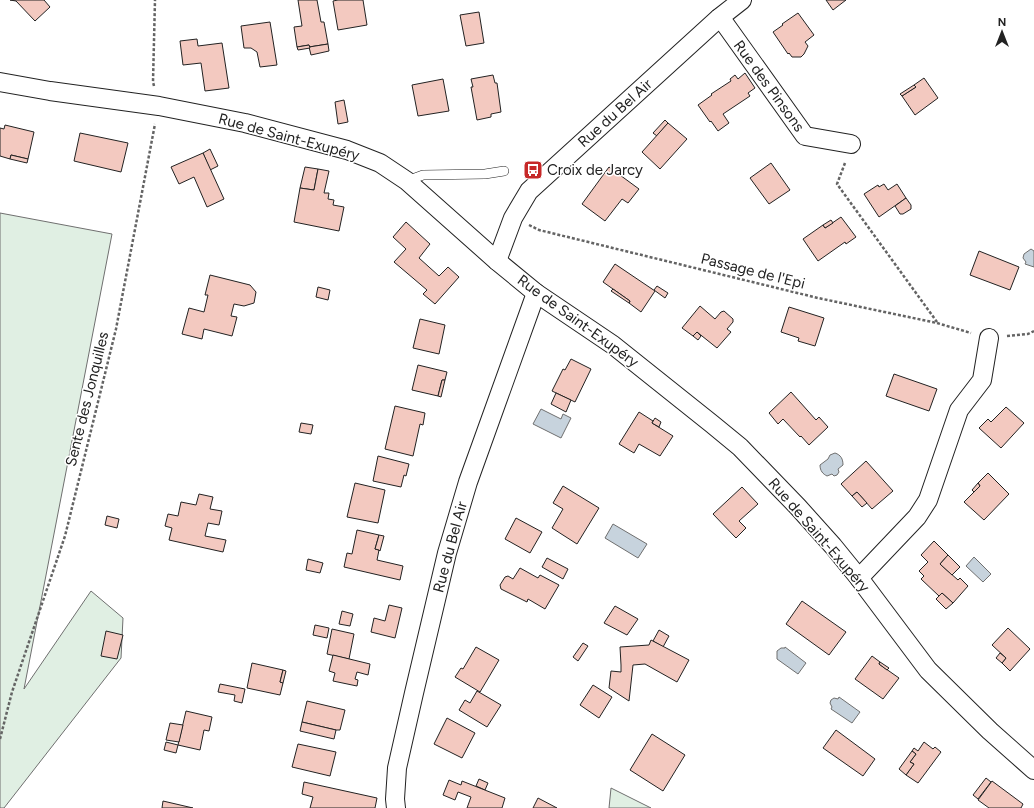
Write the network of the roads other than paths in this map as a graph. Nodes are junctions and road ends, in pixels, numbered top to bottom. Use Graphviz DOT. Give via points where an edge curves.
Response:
graph roads {
  1 [pos="742,0"];
  2 [pos="719,18"];
  3 [pos="0,82"];
  4 [pos="851,144"];
  5 [pos="504,171"];
  6 [pos="408,181"];
  7 [pos="497,261"];
  8 [pos="536,293"];
  9 [pos="989,338"];
  10 [pos="859,578"];
  11 [pos="1034,770"];
  12 [pos="396,808"];
  1 -- 2 [label="street, Rue du Bel Air"];
  2 -- 4 [label="street, Rue des Pinsons" via="804,136"];
  2 -- 7 [label="street, Rue du Bel Air" via="529,191 513,218"];
  3 -- 6 [label="street, Rue de Saint-Exupéry" via="159,106 245,123 347,150 380,163"];
  5 -- 6 [label="lane" via="485,174 424,175"];
  6 -- 7 [label="street, Rue de Saint-Exupéry"];
  7 -- 8 [label="street, Rue de Saint-Exupéry"];
  8 -- 10 [label="street, Rue de Saint-Exupéry" via="613,345 740,447 798,507"];
  8 -- 12 [label="street, Rue du Bel Air" via="468,482 447,553 397,768"];
  9 -- 10 [label="street" via="982,380 959,410 928,500 917,516"];
  10 -- 11 [label="street, Rue de Saint-Exupéry" via="928,670"];
}
